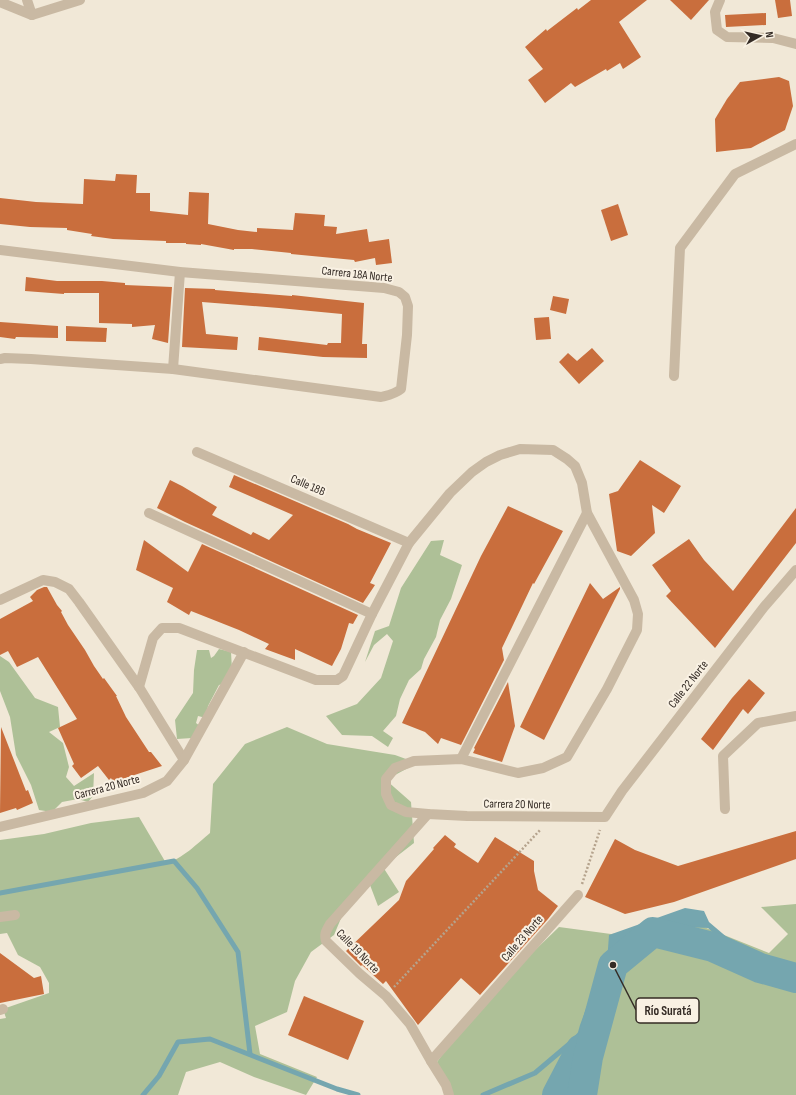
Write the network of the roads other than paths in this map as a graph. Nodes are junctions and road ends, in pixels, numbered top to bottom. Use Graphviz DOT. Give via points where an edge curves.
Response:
graph roads {
  1 [pos="27,0"];
  2 [pos="80,0"];
  3 [pos="720,0"];
  4 [pos="0,2"];
  5 [pos="32,16"];
  6 [pos="796,44"];
  7 [pos="796,144"];
  8 [pos="0,250"];
  9 [pos="180,272"];
  10 [pos="0,359"];
  11 [pos="173,369"];
  12 [pos="674,376"];
  13 [pos="197,452"];
  14 [pos="149,513"];
  15 [pos="587,513"];
  16 [pos="409,543"];
  17 [pos="796,570"];
  18 [pos="0,600"];
  19 [pos="372,614"];
  20 [pos="244,652"];
  21 [pos="139,687"];
  22 [pos="796,716"];
  23 [pos="461,759"];
  24 [pos="184,760"];
  25 [pos="725,809"];
  26 [pos="428,814"];
  27 [pos="605,816"];
  28 [pos="0,827"];
  29 [pos="578,895"];
  30 [pos="15,915"];
  31 [pos="0,917"];
  32 [pos="431,1061"];
  33 [pos="449,1095"];
  1 -- 5 [label="street"];
  2 -- 5 [label="street"];
  3 -- 6 [label="street" via="715,12 717,30 727,37 773,38"];
  4 -- 5 [label="street"];
  7 -- 12 [label="street" via="735,174 680,248"];
  8 -- 9 [label="street, Carrera 18A Norte"];
  9 -- 11 [label="street"];
  9 -- 11 [label="street, Carrera 18A Norte" via="384,288 405,297 408,306 408,327 401,388 392,395 381,397"];
  10 -- 11 [label="street, Carrera 18A Norte"];
  13 -- 16 [label="street, Calle 18B"];
  14 -- 19 [label="street"];
  15 -- 16 [label="street" via="582,483 575,466 552,450 520,449 500,454 472,472 450,493"];
  15 -- 23 [label="street"];
  15 -- 23 [label="street" via="634,600 638,614 637,630 607,689 566,757 560,760 542,768 518,773"];
  16 -- 19 [label="street"];
  17 -- 27 [label="street, Calle 22 Norte" via="754,620"];
  18 -- 21 [label="street" via="43,580 55,582 69,589"];
  19 -- 20 [label="street" via="344,676 337,680 316,680"];
  20 -- 21 [label="street" via="180,628 162,628 153,638"];
  20 -- 24 [label="street, Carrera 20 Norte"];
  21 -- 24 [label="street"];
  22 -- 25 [label="street" via="758,723 723,756"];
  23 -- 26 [label="street, Carrera 20 Norte" via="414,761 395,768 386,779 386,794 391,805 406,812"];
  24 -- 28 [label="street, Carrera 20 Norte" via="167,781 143,793"];
  26 -- 27 [label="street, Carrera 20 Norte"];
  26 -- 32 [label="street, Calle 19 Norte" via="330,924 325,935 326,941 386,996 410,1024"];
  29 -- 32 [label="street, Calle 23 Norte"];
  30 -- 31 [label="street"];
  32 -- 33 [label="street, Calle 19 Norte" via="446,1084"];
}
